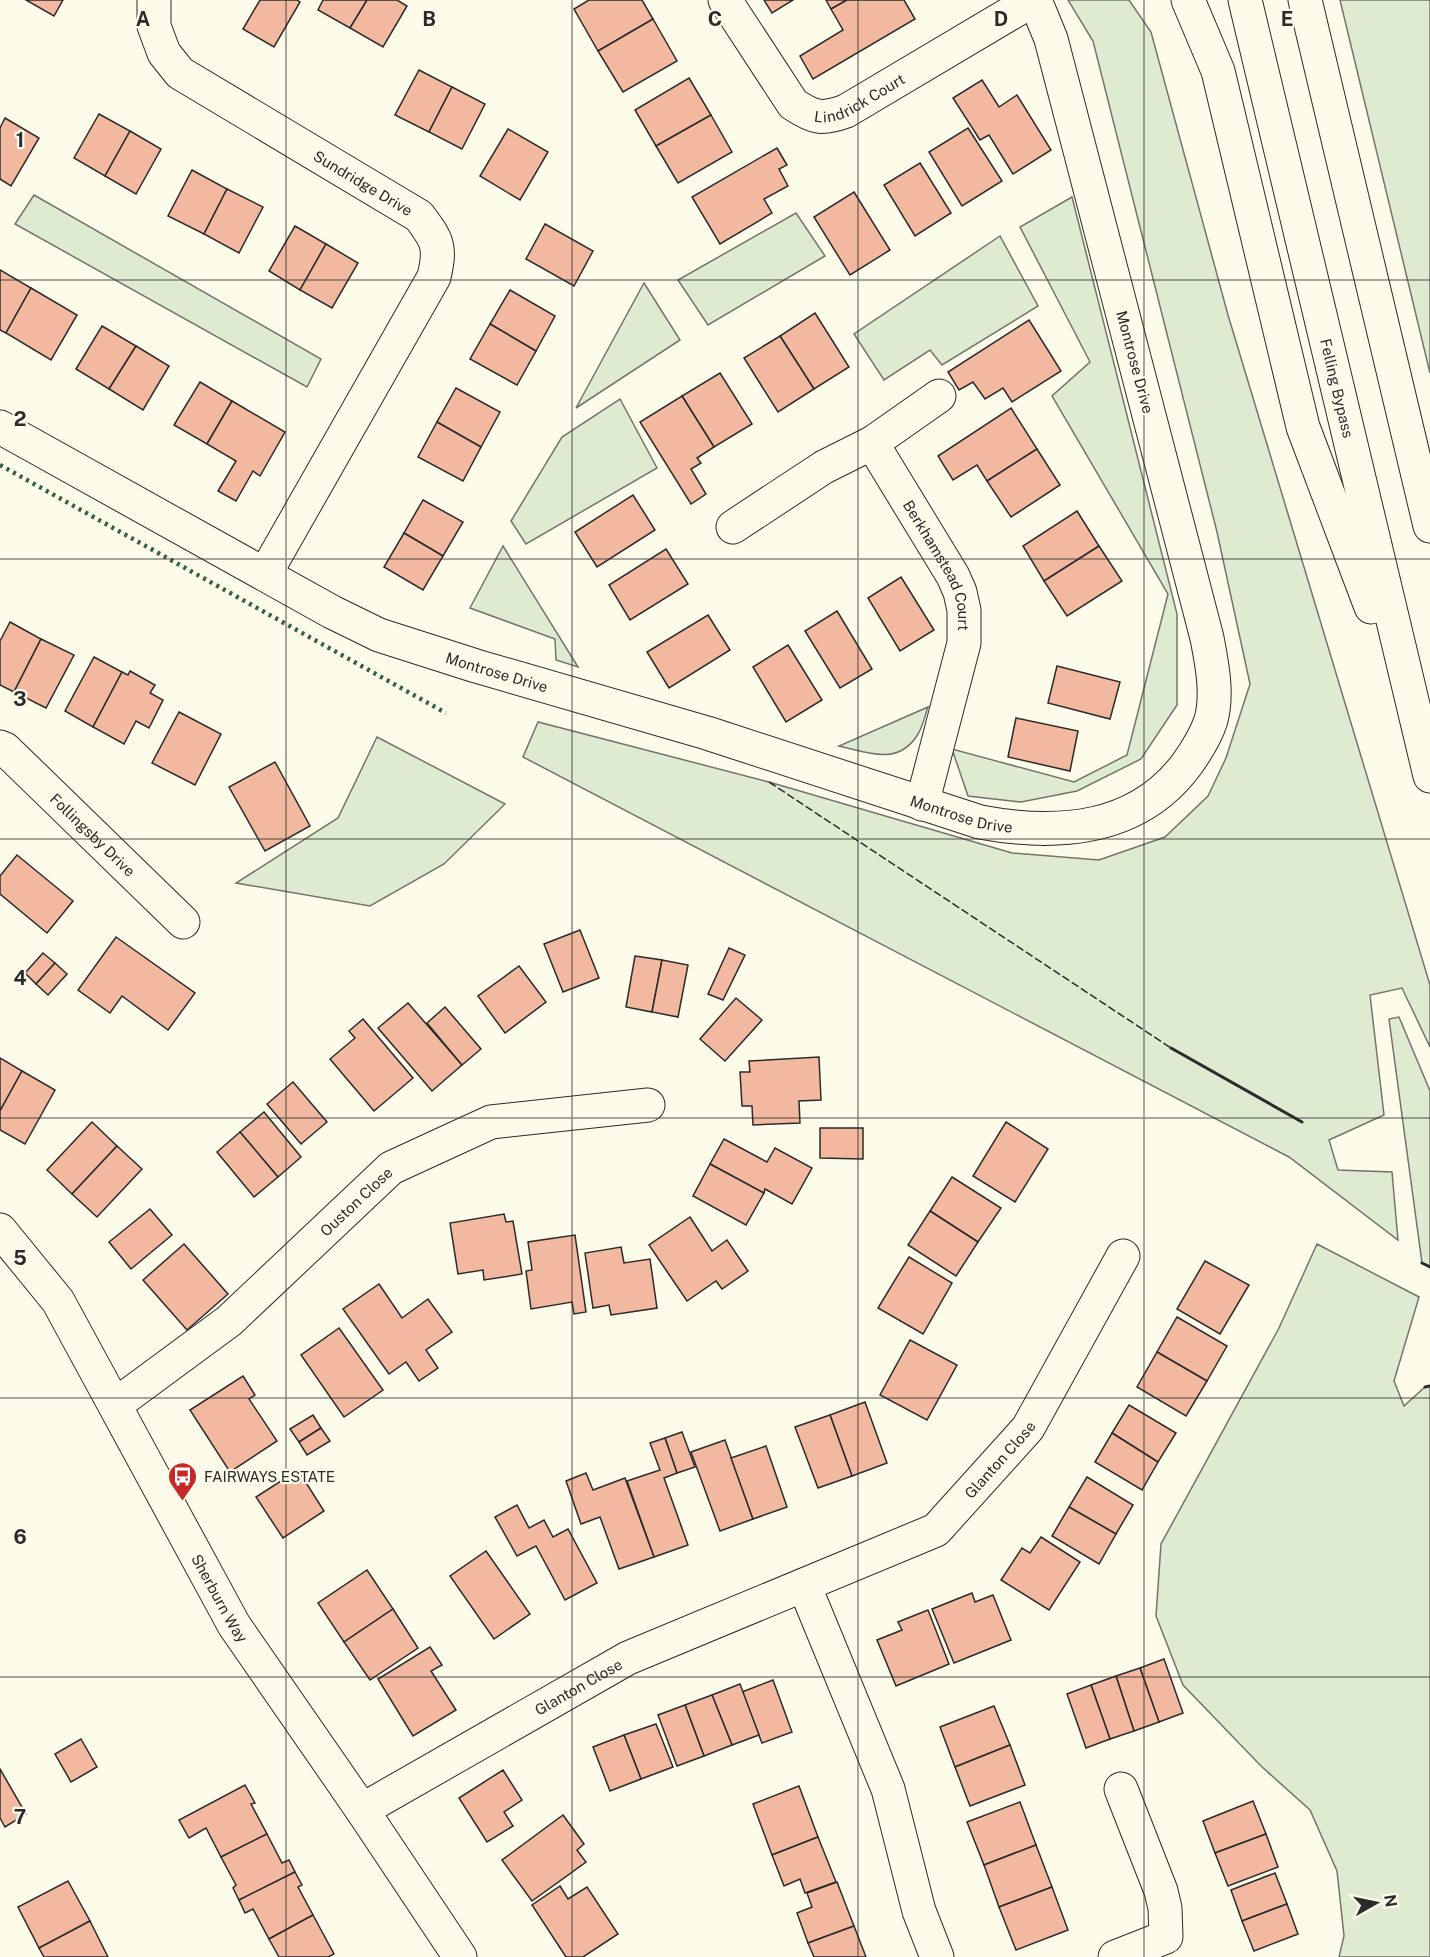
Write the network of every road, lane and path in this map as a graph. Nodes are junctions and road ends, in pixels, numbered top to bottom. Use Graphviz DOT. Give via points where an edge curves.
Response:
graph roads {
  1 [pos="154,0"];
  2 [pos="725,0"];
  3 [pos="1034,0"];
  4 [pos="1188,0"];
  5 [pos="1245,0"];
  6 [pos="1305,0"];
  7 [pos="939,396"];
  8 [pos="0,427"];
  9 [pos="872,443"];
  10 [pos="733,526"];
  11 [pos="1430,526"];
  12 [pos="266,574"];
  13 [pos="1421,737"];
  14 [pos="0,747"];
  15 [pos="1430,776"];
  16 [pos="922,804"];
  17 [pos="183,922"];
  18 [pos="648,1105"];
  19 [pos="0,1230"];
  20 [pos="1123,1256"];
  21 [pos="115,1405"];
  22 [pos="804,1585"];
  23 [pos="1121,1789"];
  24 [pos="362,1810"];
  25 [pos="460,1957"];
  26 [pos="937,1957"];
  27 [pos="1115,1957"];
  1 -- 12 [label="main road, Sundridge Drive" via="154,26 164,53 180,73 419,216 433,234 439,256 434,277"];
  2 -- 3 [label="main road, Lindrick Court" via="792,104 810,115 828,118"];
  3 -- 16 [label="main road, Montrose Drive" via="1051,39 1207,638 1214,694 1211,719 1199,747 1180,774 1139,807 1115,818 1054,830 1007,827"];
  4 -- 13 [label="main road" via="1218,71 1303,427"];
  5 -- 13 [label="main road, Felling Bypass"];
  6 -- 11 [label="main road"];
  7 -- 9 [label="main road"];
  8 -- 12 [label="main road, Montrose Drive"];
  9 -- 10 [label="main road" via="824,467"];
  9 -- 16 [label="main road, Berkhamstead Court" via="953,576 964,610 964,643"];
  12 -- 16 [label="main road, Montrose Drive" via="378,635 707,733"];
  13 -- 15 [label="main road, Felling Bypass"];
  14 -- 17 [label="main road, Follingsby Drive"];
  18 -- 21 [label="main road, Ouston Close" via="491,1122 391,1168 229,1321"];
  19 -- 21 [label="main road, Sherburn Way" via="58,1302"];
  20 -- 22 [label="main road, Glanton Close" via="1029,1428 936,1530"];
  21 -- 24 [label="main road, Sherburn Way" via="234,1625"];
  22 -- 24 [label="main road, Glanton Close" via="628,1658"];
  22 -- 26 [label="main road" via="888,1789 919,1911"];
  23 -- 27 [label="main road" via="1161,1892 1166,1937"];
  24 -- 25 [label="main road, Sherburn Way"];
}
